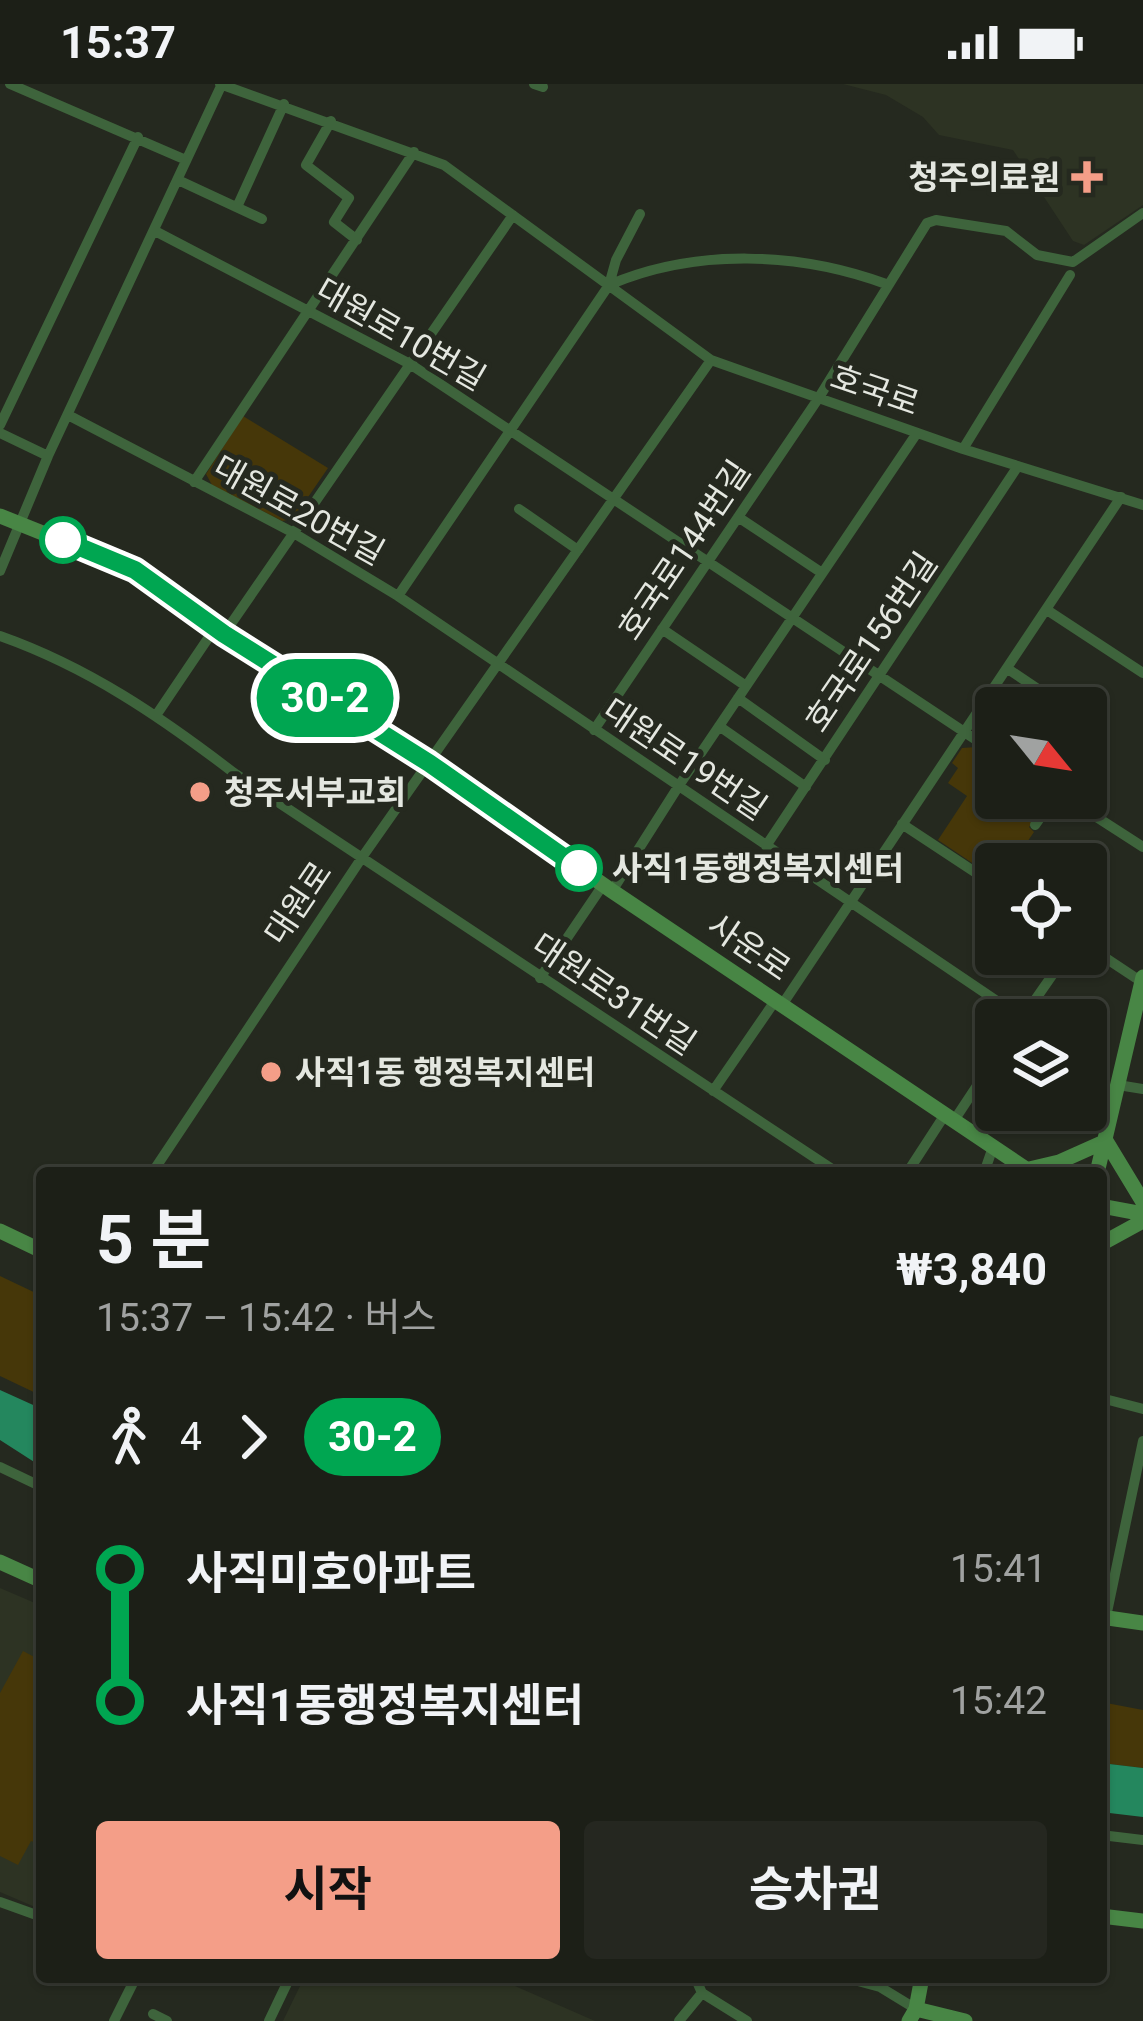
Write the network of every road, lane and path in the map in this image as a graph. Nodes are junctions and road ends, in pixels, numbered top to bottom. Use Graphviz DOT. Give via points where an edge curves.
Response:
graph roads {
  1 [pos="221,84"];
  2 [pos="15,85"];
  3 [pos="284,104"];
  4 [pos="331,121"];
  5 [pos="138,137"];
  6 [pos="414,152"];
  7 [pos="186,160"];
  8 [pos="178,179"];
  9 [pos="237,207"];
  10 [pos="1143,213"];
  11 [pos="640,214"];
  12 [pos="513,215"];
  13 [pos="262,219"];
  14 [pos="155,232"];
  15 [pos="357,240"];
  16 [pos="1072,268"];
  17 [pos="886,284"];
  18 [pos="609,285"];
  19 [pos="310,311"];
  20 [pos="711,360"];
  21 [pos="410,364"];
  22 [pos="818,399"];
  23 [pos="68,415"];
  24 [pos="0,429"];
  25 [pos="509,430"];
  26 [pos="917,433"];
  27 [pos="964,449"];
  28 [pos="48,456"];
  29 [pos="1018,466"];
  30 [pos="194,482"];
  31 [pos="1120,497"];
  32 [pos="612,500"];
  33 [pos="1143,505"];
  34 [pos="519,509"];
  35 [pos="0,516"];
  36 [pos="738,517"];
  37 [pos="19,522"];
  38 [pos="292,532"];
  39 [pos="578,550"];
  40 [pos="708,562"];
  41 [pos="0,572"];
  42 [pos="822,573"];
  43 [pos="398,596"];
  44 [pos="1047,610"];
  45 [pos="793,617"];
  46 [pos="662,629"];
  47 [pos="219,631"];
  48 [pos="0,636"];
  49 [pos="499,662"];
  50 [pos="1007,669"];
  51 [pos="1143,673"];
  52 [pos="882,676"];
  53 [pos="746,686"];
  54 [pos="1034,687"];
  55 [pos="738,698"];
  56 [pos="158,714"];
  57 [pos="719,726"];
  58 [pos="594,730"];
  59 [pos="965,733"];
  60 [pos="975,739"];
  61 [pos="825,760"];
  62 [pos="429,763"];
  63 [pos="677,787"];
  64 [pos="806,787"];
  65 [pos="1039,819"];
  66 [pos="1100,819"];
  67 [pos="902,824"];
  68 [pos="1035,825"];
  69 [pos="766,846"];
  70 [pos="1143,847"];
  71 [pos="363,856"];
  72 [pos="975,872"];
  73 [pos="608,888"];
  74 [pos="849,904"];
  75 [pos="1107,958"];
  76 [pos="540,978"];
  77 [pos="1143,979"];
  78 [pos="991,999"];
  79 [pos="778,1003"];
  80 [pos="975,1084"];
  81 [pos="1118,1085"];
  82 [pos="1143,1088"];
  83 [pos="712,1091"];
  84 [pos="950,1116"];
  85 [pos="1106,1141"];
  86 [pos="993,1147"];
  87 [pos="156,1167"];
  88 [pos="829,1167"];
  89 [pos="912,1167"];
  90 [pos="986,1167"];
  91 [pos="1021,1167"];
  92 [pos="1044,1167"];
  93 [pos="1098,1167"];
  94 [pos="1143,1202"];
  95 [pos="1107,1208"];
  96 [pos="1143,1218"];
  97 [pos="0,1231"];
  98 [pos="1107,1240"];
  99 [pos="36,1249"];
  100 [pos="1107,1399"];
  101 [pos="1143,1408"];
  102 [pos="1143,1441"];
  103 [pos="0,1467"];
  104 [pos="36,1484"];
  105 [pos="0,1562"];
  106 [pos="36,1578"];
  107 [pos="1107,1603"];
  108 [pos="1107,1617"];
  109 [pos="1143,1623"];
  110 [pos="1107,1836"];
  111 [pos="1143,1840"];
  112 [pos="0,1902"];
  113 [pos="36,1916"];
  114 [pos="1107,1917"];
  115 [pos="1143,1921"];
  116 [pos="133,1983"];
  117 [pos="287,1983"];
  118 [pos="697,1983"];
  119 [pos="865,1983"];
  120 [pos="920,1983"];
  121 [pos="702,1993"];
  122 [pos="153,2014"];
  123 [pos="912,2015"];
  124 [pos="114,2021"];
  125 [pos="167,2021"];
  126 [pos="268,2021"];
  127 [pos="679,2021"];
  128 [pos="747,2021"];
  129 [pos="965,2021"];
  1 -- 3 [label="street, 호국로"];
  1 -- 7 [label="street"];
  2 -- 5 [label="street"];
  3 -- 4 [label="street, 호국로"];
  3 -- 9 [label="street"];
  4 -- 6 [label="street, 호국로"];
  4 -- 15 [label="street" via="306,165 349,198 334,222"];
  5 -- 7 [label="street"];
  5 -- 24 [label="street"];
  6 -- 12 [label="street, 호국로"];
  6 -- 15 [label="street"];
  7 -- 8 [label="street"];
  8 -- 9 [label="street"];
  8 -- 14 [label="street"];
  9 -- 13 [label="street"];
  10 -- 16 [label="street"];
  11 -- 18 [label="street"];
  12 -- 18 [label="street, 호국로"];
  12 -- 21 [label="street"];
  14 -- 19 [label="street, 대원로10번길"];
  14 -- 23 [label="street"];
  15 -- 19 [label="street"];
  16 -- 17 [label="street, 호국로144번길" via="1006,231 936,220 919,230"];
  16 -- 27 [label="street"];
  17 -- 18 [label="street" via="746,256"];
  17 -- 22 [label="street, 호국로144번길"];
  18 -- 20 [label="street, 호국로"];
  18 -- 25 [label="street"];
  19 -- 21 [label="street, 대원로10번길"];
  19 -- 30 [label="street"];
  20 -- 22 [label="street, 호국로"];
  20 -- 32 [label="street, 대원로"];
  21 -- 25 [label="street, 대원로10번길"];
  21 -- 38 [label="street"];
  22 -- 26 [label="street, 호국로"];
  22 -- 36 [label="street, 호국로144번길"];
  23 -- 28 [label="street"];
  23 -- 30 [label="street, 대원로20번길"];
  24 -- 28 [label="street"];
  25 -- 32 [label="street, 대원로10번길"];
  25 -- 43 [label="street"];
  26 -- 27 [label="street, 호국로"];
  26 -- 42 [label="street"];
  27 -- 29 [label="street, 호국로"];
  28 -- 37 [label="street"];
  29 -- 31 [label="street, 호국로"];
  29 -- 52 [label="street, 호국로156번길"];
  30 -- 38 [label="street, 대원로20번길"];
  31 -- 33 [label="street, 호국로"];
  31 -- 44 [label="street"];
  32 -- 39 [label="street, 대원로"];
  32 -- 40 [label="street, 대원로10번길"];
  34 -- 39 [label="street"];
  35 -- 37 [label="street, 사운로"];
  36 -- 40 [label="street, 호국로144번길"];
  36 -- 42 [label="street"];
  37 -- 41 [label="street"];
  37 -- 47 [label="street, 사운로" via="135,570"];
  38 -- 43 [label="street, 대원로20번길"];
  38 -- 47 [label="street"];
  39 -- 49 [label="street, 대원로"];
  40 -- 45 [label="street, 대원로10번길"];
  40 -- 46 [label="street, 호국로144번길"];
  42 -- 45 [label="street"];
  43 -- 49 [label="street, 대원로20번길"];
  44 -- 50 [label="street"];
  44 -- 51 [label="street"];
  45 -- 52 [label="street, 대원로10번길"];
  45 -- 53 [label="street"];
  46 -- 53 [label="street"];
  46 -- 58 [label="street, 호국로144번길"];
  47 -- 56 [label="street"];
  47 -- 62 [label="street, 사운로"];
  48 -- 56 [label="street, 대원로31번길"];
  49 -- 58 [label="street, 대원로19번길"];
  49 -- 62 [label="street, 대원로"];
  50 -- 54 [label="street"];
  50 -- 59 [label="street"];
  52 -- 59 [label="street, 대원로10번길"];
  52 -- 61 [label="street, 호국로156번길"];
  53 -- 55 [label="street"];
  55 -- 57 [label="street"];
  55 -- 61 [label="street"];
  56 -- 71 [label="street, 대원로31번길"];
  57 -- 63 [label="street"];
  57 -- 64 [label="street"];
  58 -- 63 [label="street, 대원로19번길"];
  59 -- 60 [label="street, 대원로10번길"];
  59 -- 67 [label="street"];
  61 -- 64 [label="street, 호국로156번길"];
  62 -- 71 [label="street, 대원로"];
  62 -- 73 [label="street, 사운로"];
  63 -- 69 [label="street, 대원로19번길"];
  63 -- 73 [label="street"];
  64 -- 69 [label="street, 호국로156번길"];
  65 -- 68 [label="street"];
  66 -- 70 [label="street"];
  67 -- 72 [label="street"];
  67 -- 74 [label="street"];
  69 -- 74 [label="street, 대원로19번길"];
  71 -- 76 [label="street, 대원로31번길"];
  71 -- 87 [label="street, 대원로"];
  73 -- 76 [label="street"];
  73 -- 79 [label="street, 사운로"];
  74 -- 78 [label="street, 대원로19번길"];
  74 -- 79 [label="street"];
  75 -- 77 [label="street"];
  76 -- 83 [label="street, 대원로31번길"];
  77 -- 81 [label="street"];
  79 -- 83 [label="street"];
  79 -- 84 [label="street, 사운로"];
  80 -- 84 [label="street"];
  81 -- 82 [label="street"];
  81 -- 85 [label="street"];
  83 -- 88 [label="street, 대원로31번길"];
  84 -- 86 [label="street, 사운로"];
  84 -- 89 [label="street"];
  85 -- 92 [label="street"];
  85 -- 93 [label="street"];
  85 -- 94 [label="street"];
  86 -- 90 [label="street"];
  86 -- 91 [label="street, 사운로"];
  95 -- 96 [label="street"];
  96 -- 98 [label="street"];
  97 -- 99 [label="street"];
  100 -- 101 [label="street"];
  102 -- 107 [label="street"];
  103 -- 104 [label="street"];
  105 -- 106 [label="street"];
  108 -- 109 [label="street"];
  110 -- 111 [label="street"];
  112 -- 113 [label="street"];
  114 -- 115 [label="street"];
  116 -- 124 [label="street"];
  117 -- 126 [label="street"];
  118 -- 121 [label="street"];
  119 -- 123 [label="street"];
  120 -- 123 [label="street"];
  121 -- 127 [label="street"];
  121 -- 128 [label="street"];
  122 -- 125 [label="street"];
  123 -- 129 [label="street"];
}
